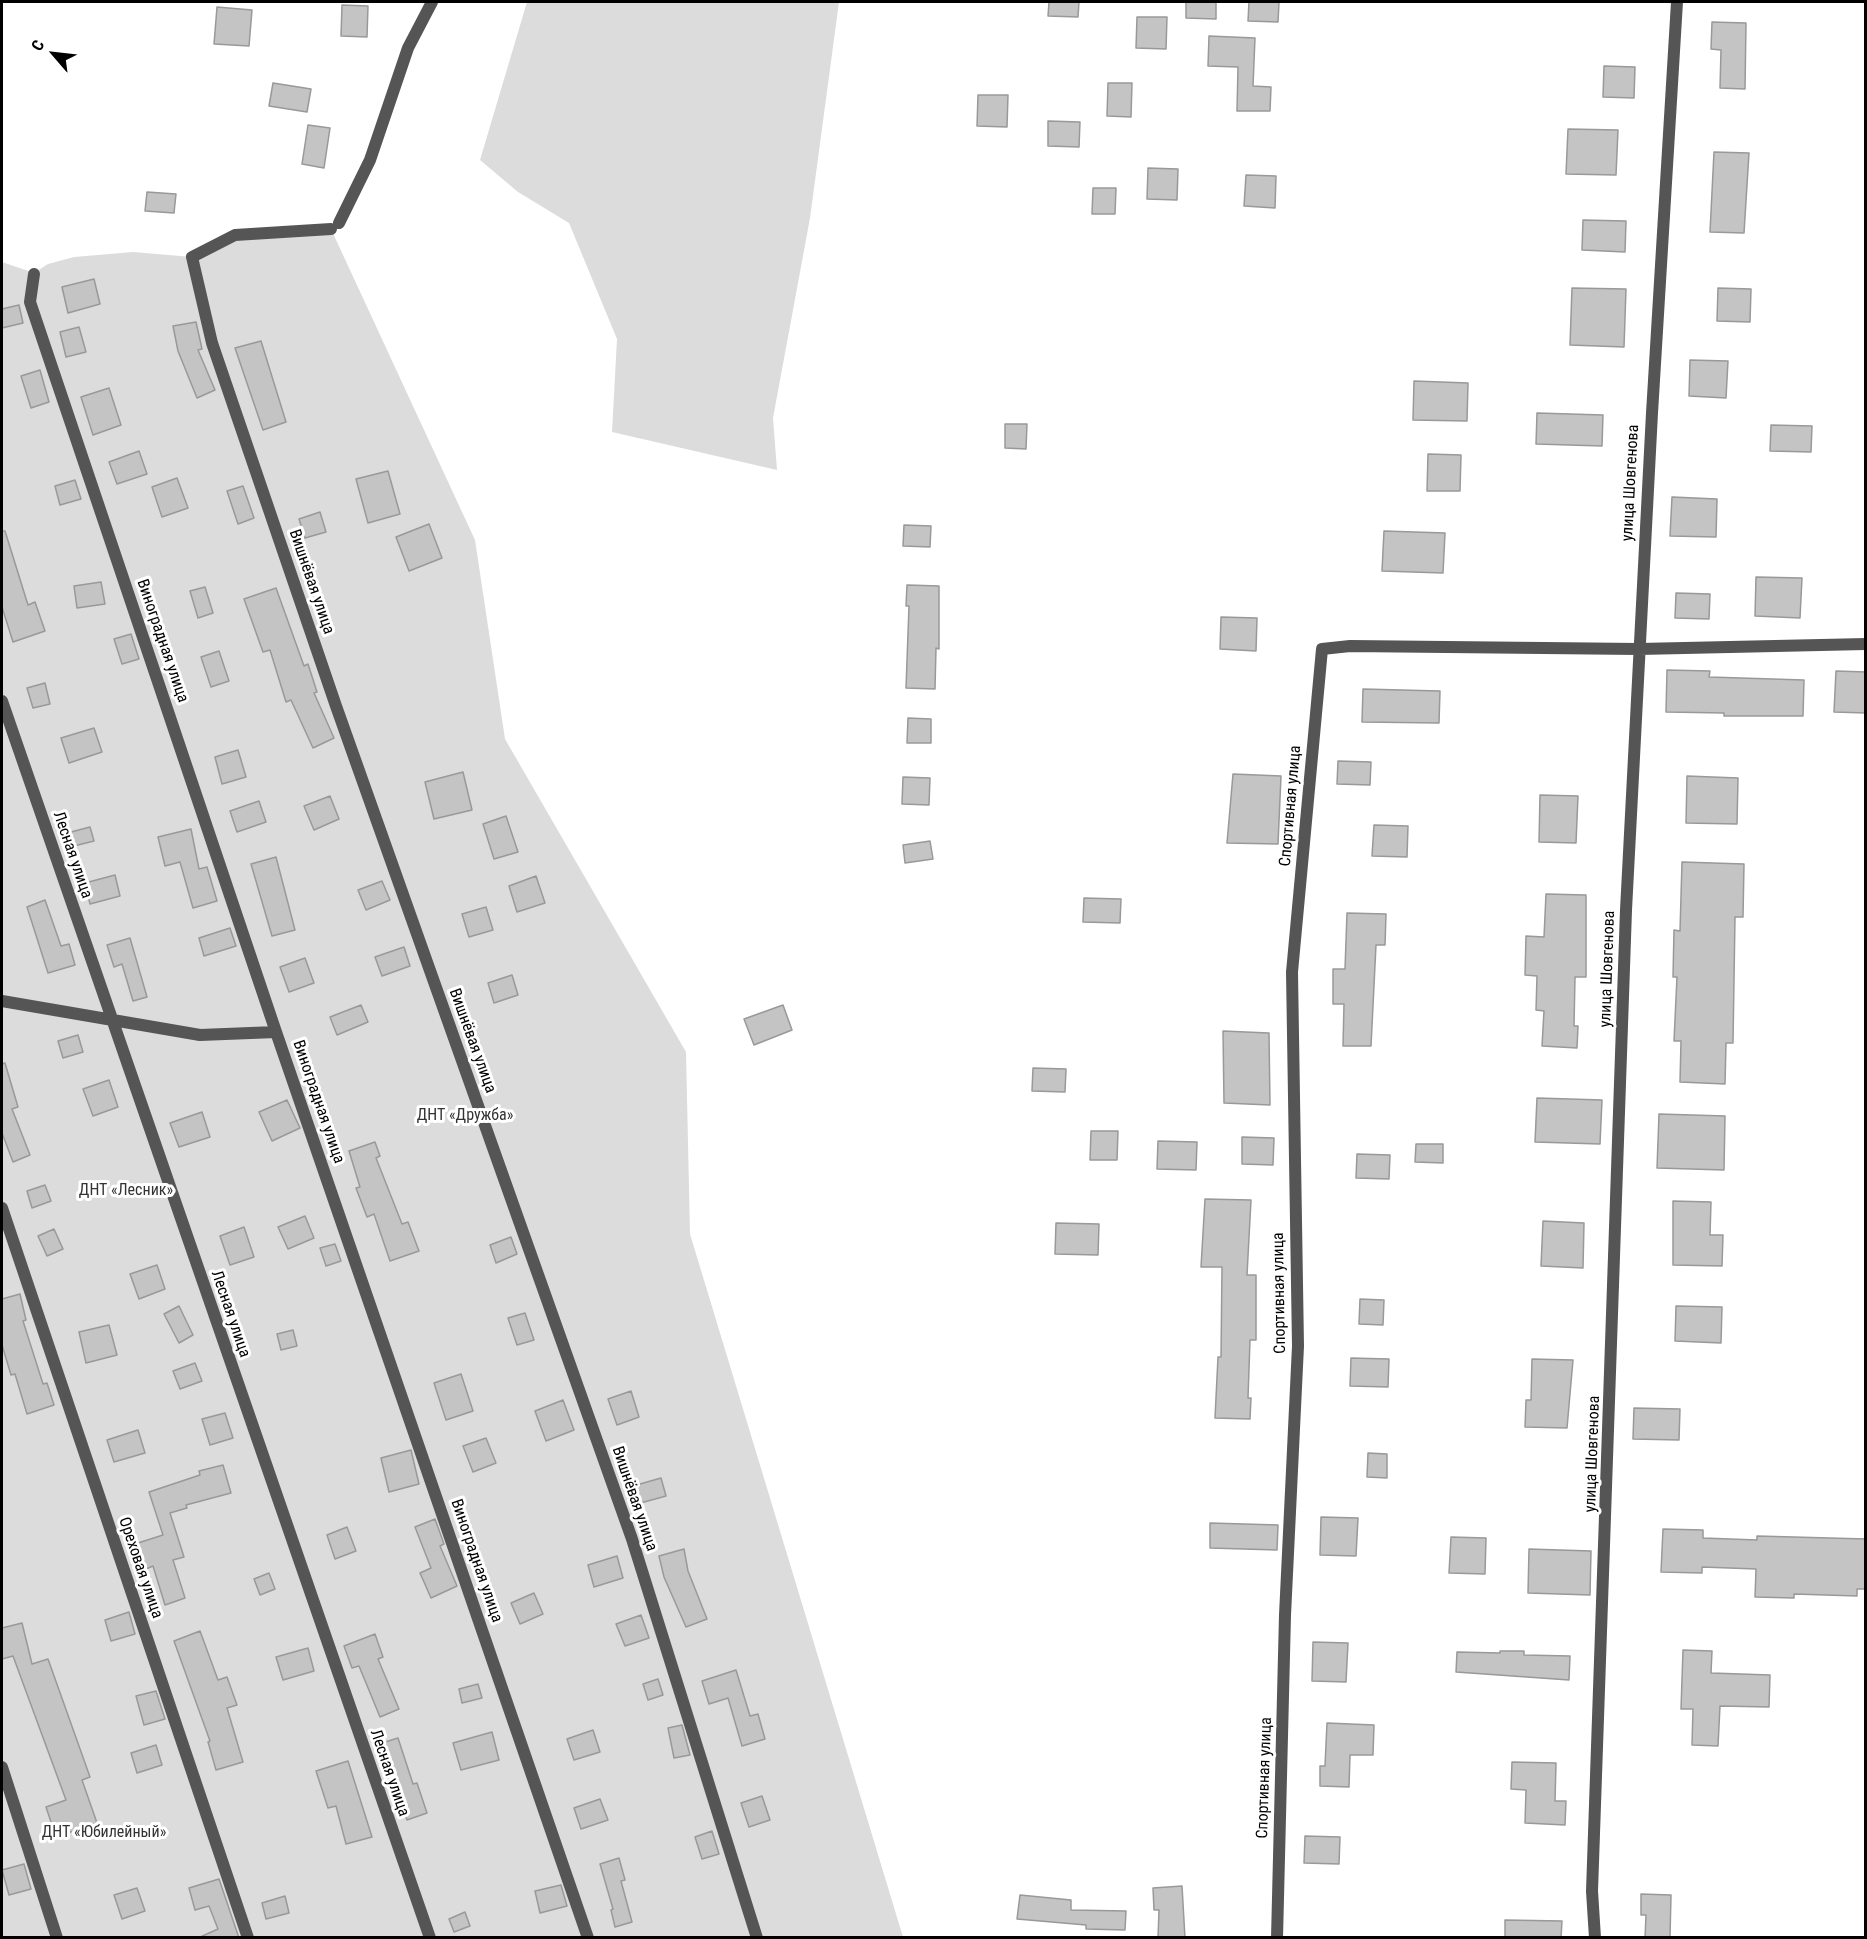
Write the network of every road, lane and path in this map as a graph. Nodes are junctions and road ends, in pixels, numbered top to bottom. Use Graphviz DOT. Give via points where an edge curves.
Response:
graph roads {
  1 [pos="432,2"];
  2 [pos="1677,2"];
  3 [pos="34,274"];
  4 [pos="1866,644"];
  5 [pos="1639,649"];
  6 [pos="2,700"];
  7 [pos="2,1000"];
  8 [pos="111,1018"];
  9 [pos="276,1032"];
  10 [pos="2,1208"];
  11 [pos="2,1767"];
  12 [pos="755,1936"];
  13 [pos="57,1938"];
  14 [pos="248,1938"];
  15 [pos="430,1938"];
  16 [pos="588,1938"];
  17 [pos="1277,1938"];
  18 [pos="1594,1938"];
  1 -- 12 [label="street, Вишнёвая улица" via="408,48 370,160 335,226 236,235 192,257 212,343 336,706 632,1539"];
  2 -- 5 [label="street, улица Шовгенова"];
  3 -- 9 [label="street, Виноградная улица" via="30,302"];
  4 -- 5 [label="street"];
  5 -- 17 [label="street, Спортивная улица" via="1322,649 1292,972 1298,1346 1285,1615"];
  5 -- 18 [label="street, улица Шовгенова" via="1626,910 1592,1891"];
  6 -- 8 [label="street, Лесная улица"];
  7 -- 8 [label="street"];
  8 -- 9 [label="street" via="200,1035"];
  8 -- 15 [label="street, Лесная улица"];
  9 -- 16 [label="street, Виноградная улица"];
  10 -- 14 [label="street, Ореховая улица"];
  11 -- 13 [label="street"];
}
